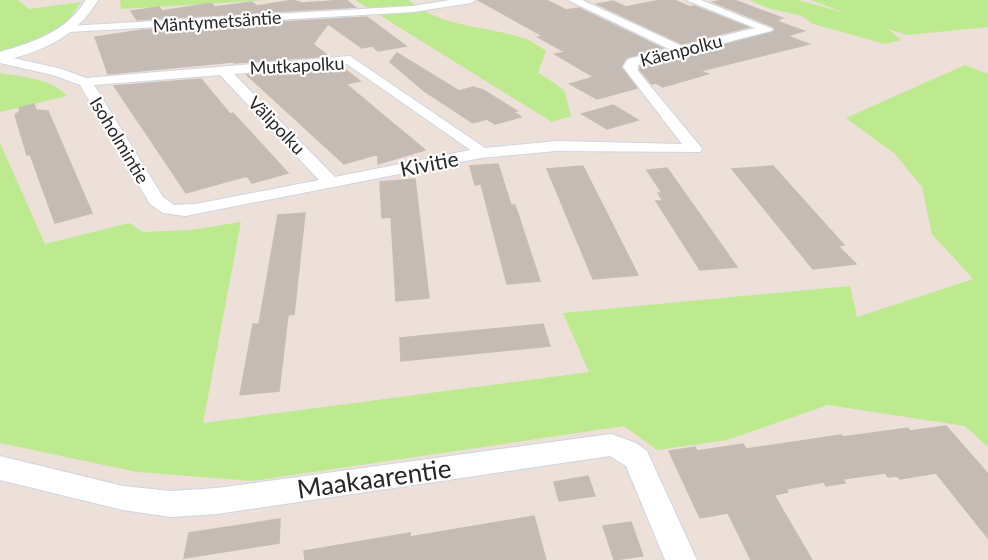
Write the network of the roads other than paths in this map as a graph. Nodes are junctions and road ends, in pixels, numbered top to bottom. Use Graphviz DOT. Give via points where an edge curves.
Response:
graph roads {
  1 [pos="92,0"];
  2 [pos="471,0"];
  3 [pos="573,0"];
  4 [pos="691,0"];
  5 [pos="69,29"];
  6 [pos="680,50"];
  7 [pos="0,58"];
  8 [pos="223,70"];
  9 [pos="85,82"];
  10 [pos="694,149"];
  11 [pos="481,153"];
  12 [pos="330,182"];
  13 [pos="167,209"];
  14 [pos="0,468"];
  15 [pos="681,560"];
  1 -- 5 [label="street, Isoholmintie" via="82,18"];
  2 -- 5 [label="street, Mäntymetsäntie" via="413,9"];
  3 -- 6 [label="street"];
  4 -- 6 [label="street, Käenpolku" via="767,29"];
  5 -- 7 [label="street, Isoholmintie"];
  6 -- 10 [label="street, Käenpolku" via="633,62 630,67"];
  7 -- 9 [label="street, Isoholmintie"];
  8 -- 9 [label="street, Mutkapolku"];
  8 -- 11 [label="street, Mutkapolku" via="350,60"];
  8 -- 12 [label="street, Välipolku"];
  9 -- 13 [label="street, Isoholmintie" via="156,200"];
  10 -- 11 [label="street, Kivitie" via="556,146"];
  11 -- 12 [label="street, Kivitie"];
  12 -- 13 [label="street, Kivitie" via="196,210"];
  14 -- 15 [label="street, Maakaarentie" via="123,498 171,504 217,501 611,445 637,459"];
}
